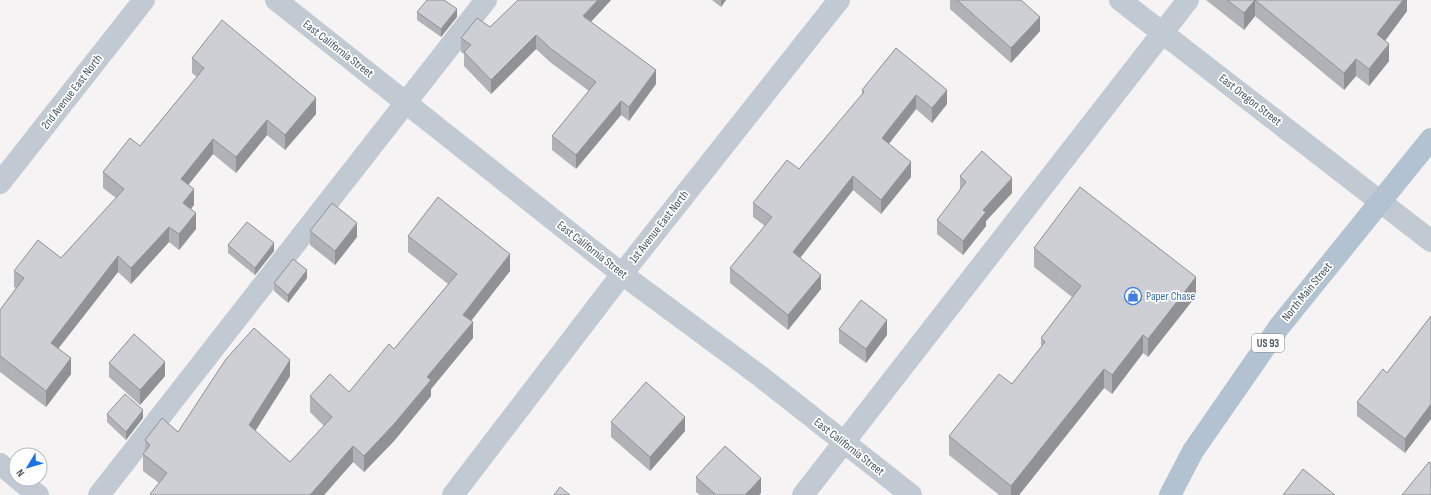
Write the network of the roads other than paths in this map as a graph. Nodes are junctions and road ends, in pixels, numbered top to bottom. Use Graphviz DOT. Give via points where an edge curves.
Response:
graph roads {
  1 [pos="144,0"];
  2 [pos="276,0"];
  3 [pos="486,0"];
  4 [pos="839,0"];
  5 [pos="1120,0"];
  6 [pos="1188,0"];
  7 [pos="1163,32"];
  8 [pos="406,102"];
  9 [pos="1431,139"];
  10 [pos="0,183"];
  11 [pos="1380,201"];
  12 [pos="1431,241"];
  13 [pos="622,274"];
  14 [pos="844,443"];
  15 [pos="0,464"];
  16 [pos="8,471"];
  17 [pos="28,487"];
  18 [pos="38,495"];
  19 [pos="99,495"];
  20 [pos="453,495"];
  21 [pos="803,495"];
  22 [pos="911,495"];
  23 [pos="1170,495"];
  1 -- 10 [label="street, 2nd Avenue East North"];
  2 -- 8 [label="street, East California Street"];
  3 -- 8 [label="street"];
  4 -- 13 [label="street, 1st Avenue East North"];
  5 -- 7 [label="street, East Oregon Street"];
  6 -- 7 [label="street"];
  7 -- 11 [label="street, East Oregon Street"];
  7 -- 14 [label="street"];
  8 -- 13 [label="street, East California Street"];
  8 -- 19 [label="street"];
  9 -- 11 [label="main road, North Main Street / US 93"];
  11 -- 12 [label="street, East Oregon Street"];
  11 -- 23 [label="main road, North Main Street / US 93" via="1279,327 1193,451"];
  13 -- 14 [label="street, East California Street" via="760,376"];
  13 -- 20 [label="street, 1st Avenue East North"];
  14 -- 21 [label="street"];
  14 -- 22 [label="street, East California Street"];
  15 -- 16 [label="street"];
  17 -- 18 [label="street"];
}
